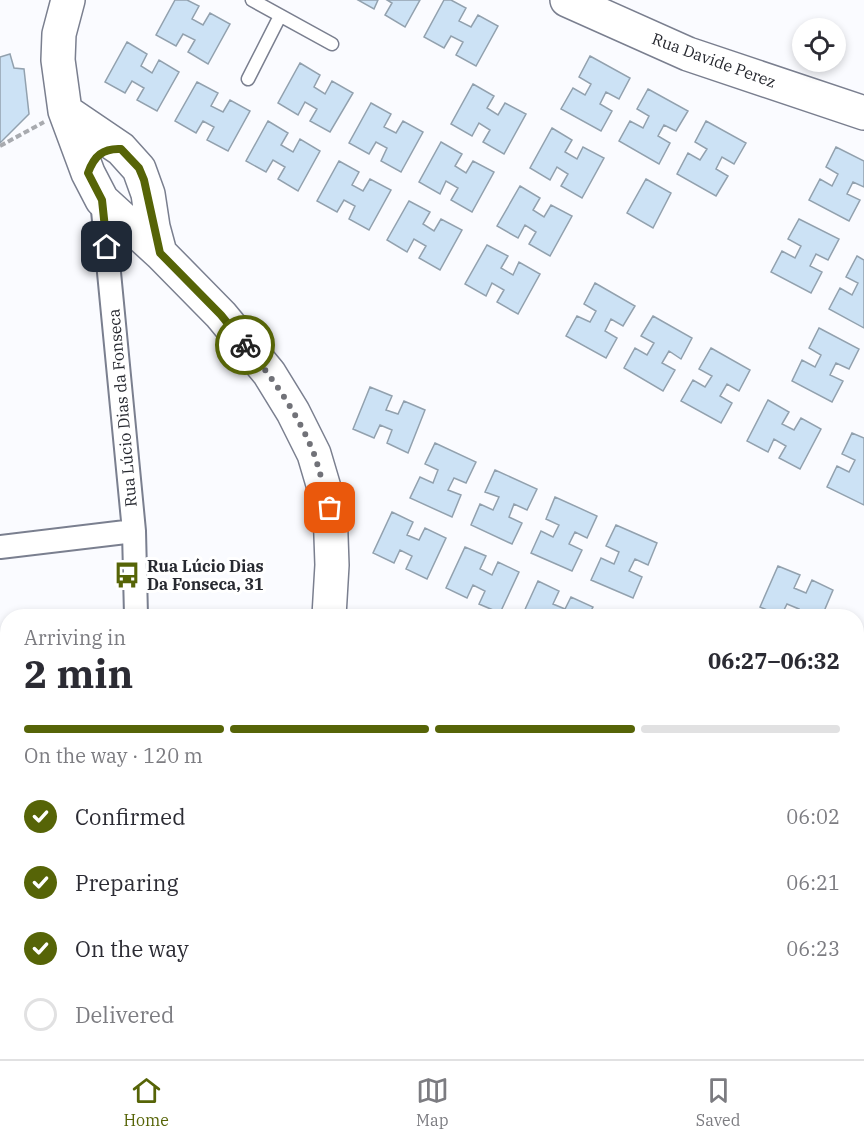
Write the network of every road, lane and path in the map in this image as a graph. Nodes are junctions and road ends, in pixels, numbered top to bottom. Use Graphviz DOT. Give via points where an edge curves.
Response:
graph roads {
  1 [pos="68,0"];
  2 [pos="252,0"];
  3 [pos="567,0"];
  4 [pos="280,16"];
  5 [pos="332,44"];
  6 [pos="248,79"];
  7 [pos="64,111"];
  8 [pos="864,113"];
  9 [pos="0,146"];
  10 [pos="121,149"];
  11 [pos="148,194"];
  12 [pos="102,195"];
  13 [pos="160,253"];
  14 [pos="134,531"];
  15 [pos="0,546"];
  16 [pos="136,609"];
  17 [pos="329,609"];
  1 -- 7 [label="street" via="59,34 58,60"];
  2 -- 4 [label="lane"];
  3 -- 8 [label="street, Rua Davide Perez" via="688,54"];
  4 -- 5 [label="lane"];
  4 -- 6 [label="lane"];
  7 -- 9 [label="path"];
  7 -- 10 [label="street"];
  7 -- 12 [label="street"];
  10 -- 11 [label="street" via="139,168"];
  10 -- 12 [label="street" via="105,150 98,155"];
  11 -- 12 [label="street" via="131,209"];
  11 -- 13 [label="street"];
  12 -- 13 [label="street"];
  12 -- 14 [label="street, Rua Lúcio Dias da Fonseca"];
  13 -- 17 [label="street" via="221,315 269,373 314,454 330,508"];
  14 -- 15 [label="street"];
  14 -- 16 [label="street, Rua Lúcio Dias da Fonseca"];
}
